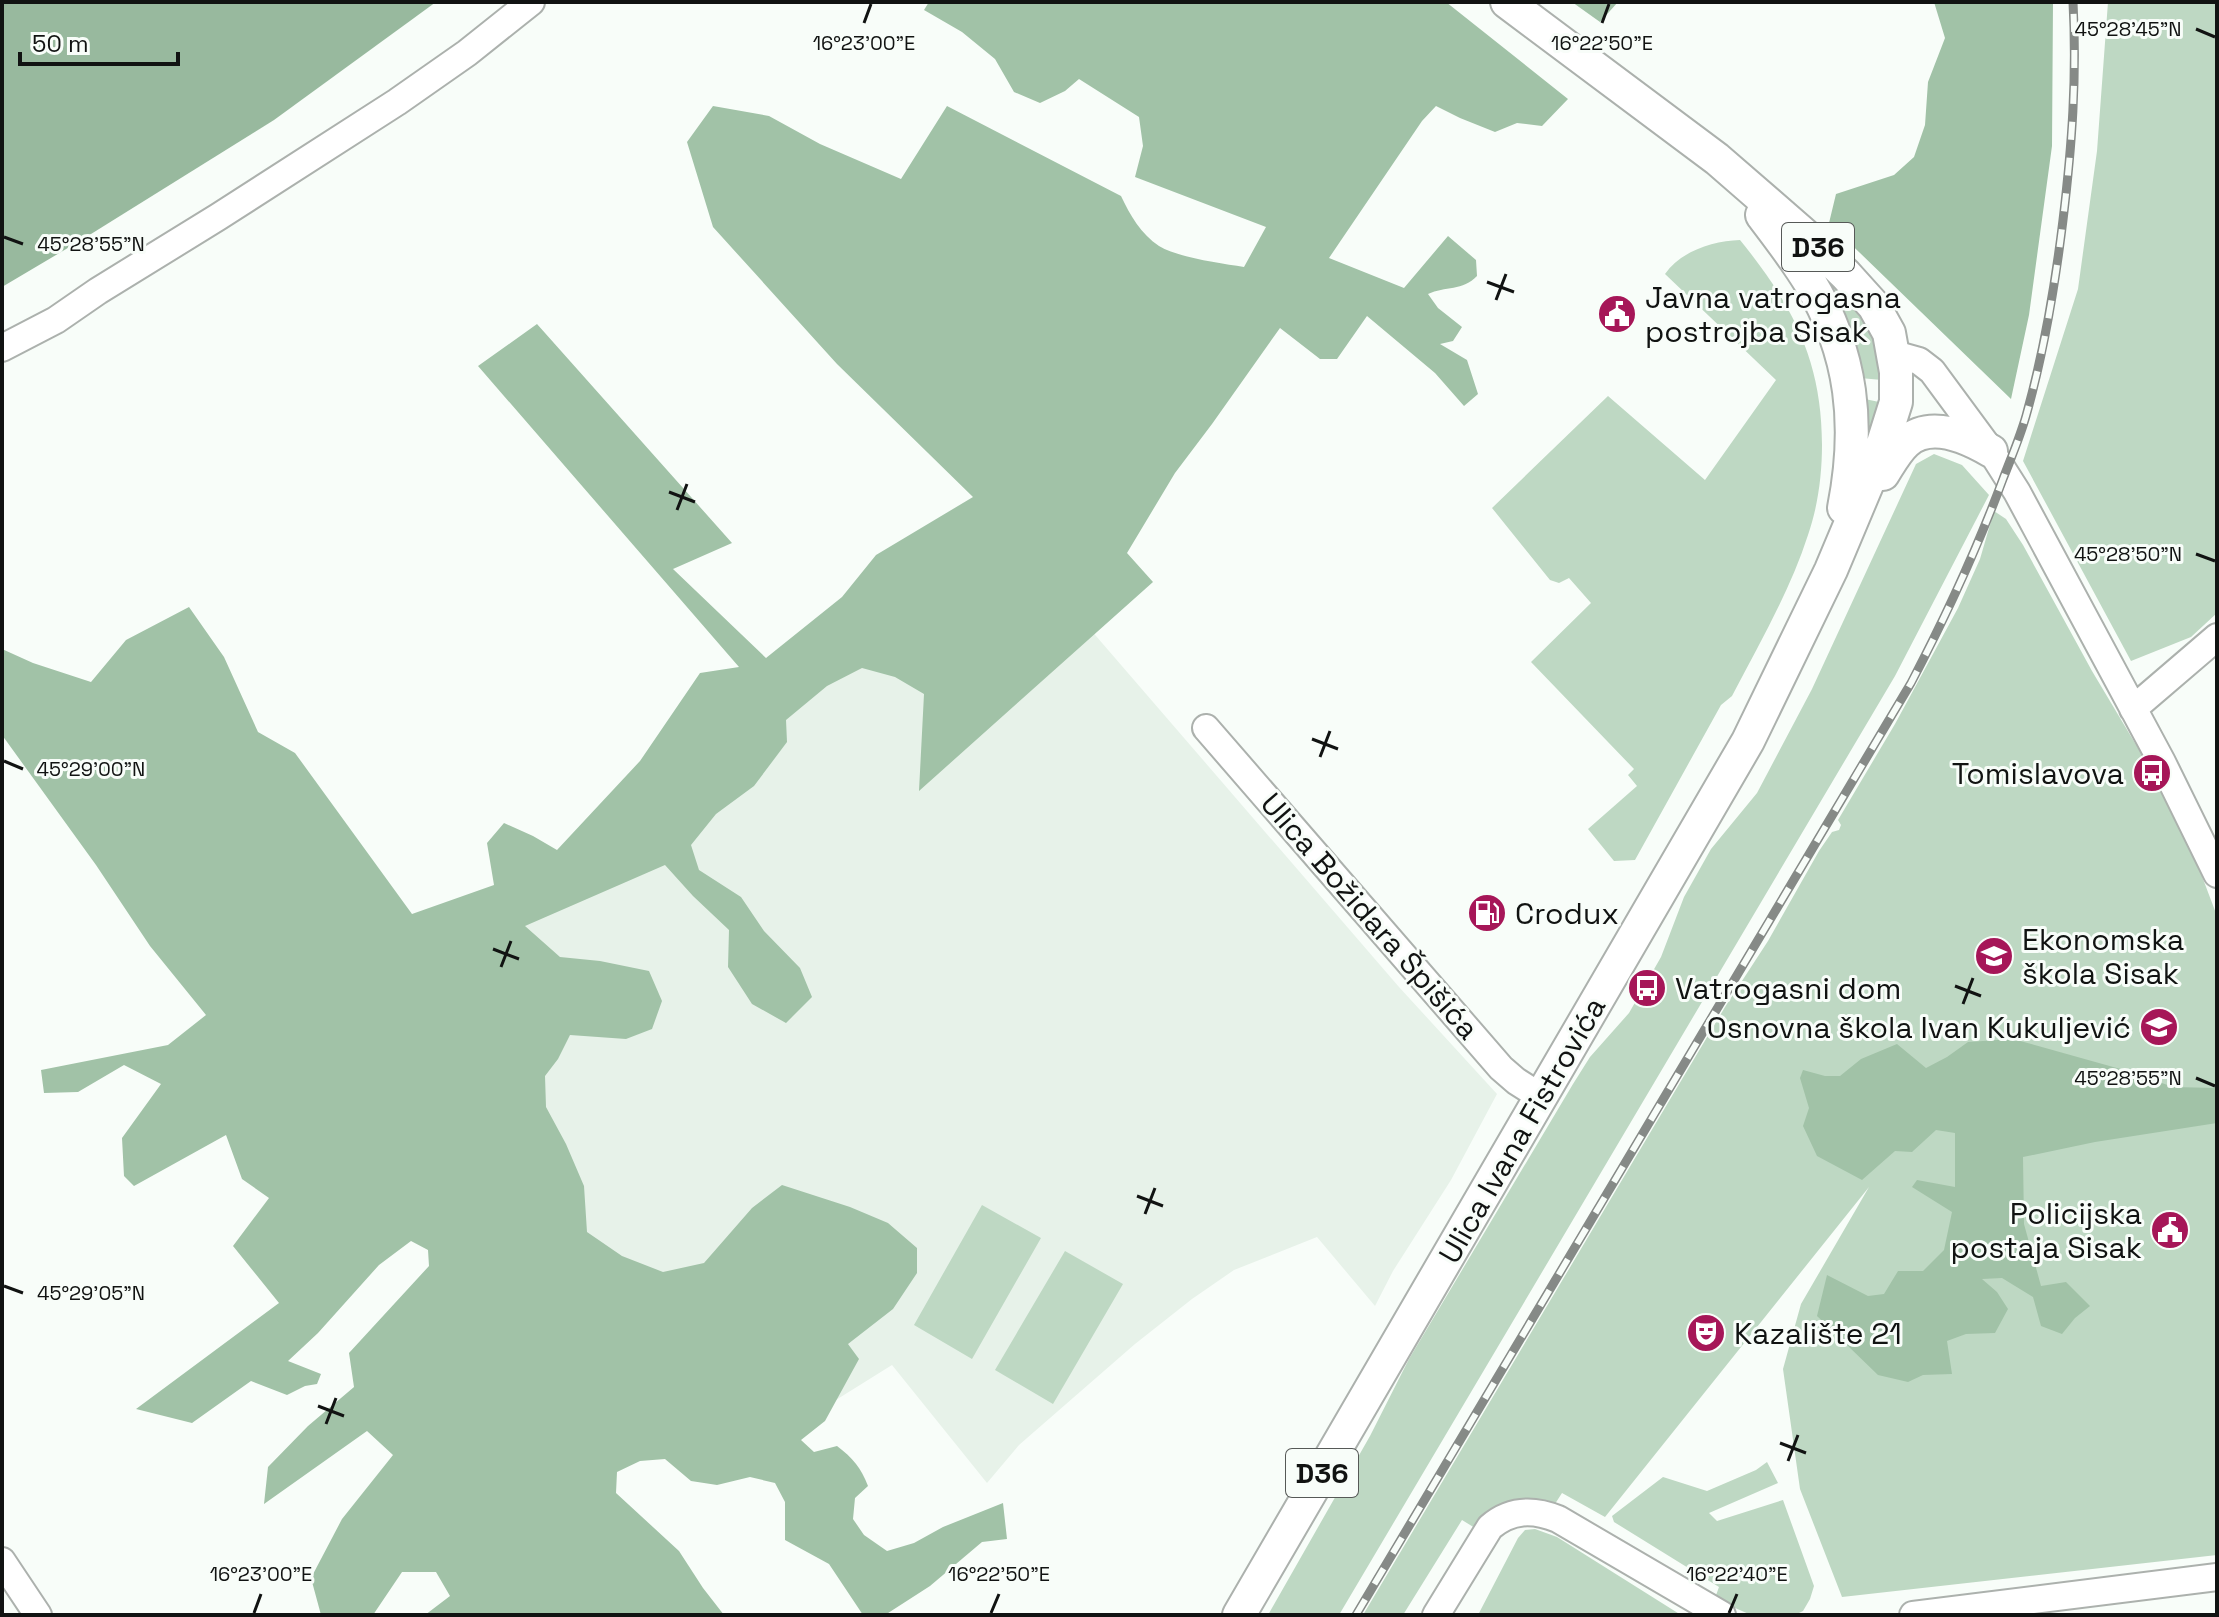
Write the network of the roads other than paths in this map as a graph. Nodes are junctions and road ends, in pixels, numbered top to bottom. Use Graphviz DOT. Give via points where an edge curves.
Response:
graph roads {
  1 [pos="531,2"];
  2 [pos="1507,2"];
  3 [pos="1717,159"];
  4 [pos="2,348"];
  5 [pos="1894,354"];
  6 [pos="1991,451"];
  7 [pos="1860,501"];
  8 [pos="1831,570"];
  9 [pos="2217,637"];
  10 [pos="2133,709"];
  11 [pos="1206,728"];
  12 [pos="2217,874"];
  13 [pos="1541,1097"];
  14 [pos="2,1561"];
  15 [pos="2217,1577"];
  16 [pos="2077,1605"];
  17 [pos="38,1615"];
  18 [pos="1239,1615"];
  19 [pos="1436,1615"];
  20 [pos="1722,1615"];
  21 [pos="1913,1615"];
  1 -- 4 [label="street" via="397,102 56,320"];
  2 -- 3 [label="main road, D36"];
  3 -- 5 [label="main road, D36" via="1861,291 1889,333"];
  3 -- 8 [label="main road, D36" via="1809,281 1840,347 1850,389 1852,449"];
  5 -- 6 [label="street" via="1932,371"];
  5 -- 7 [label="main road, D36" via="1896,402"];
  6 -- 7 [label="main road" via="1951,433 1913,437"];
  6 -- 10 [label="street"];
  7 -- 8 [label="main road, D36"];
  8 -- 13 [label="main road, Ulica Ivana Fistrovića / D36" via="1748,741"];
  9 -- 10 [label="street"];
  10 -- 12 [label="street"];
  11 -- 13 [label="street, Ulica Božidara Špišića" via="1501,1068"];
  13 -- 18 [label="main road, Ulica Ivana Fistrovića / D36"];
  14 -- 17 [label="street"];
  15 -- 16 [label="street"];
  16 -- 21 [label="street"];
  19 -- 20 [label="street" via="1490,1527 1500,1518 1532,1511 1558,1519"];
}
